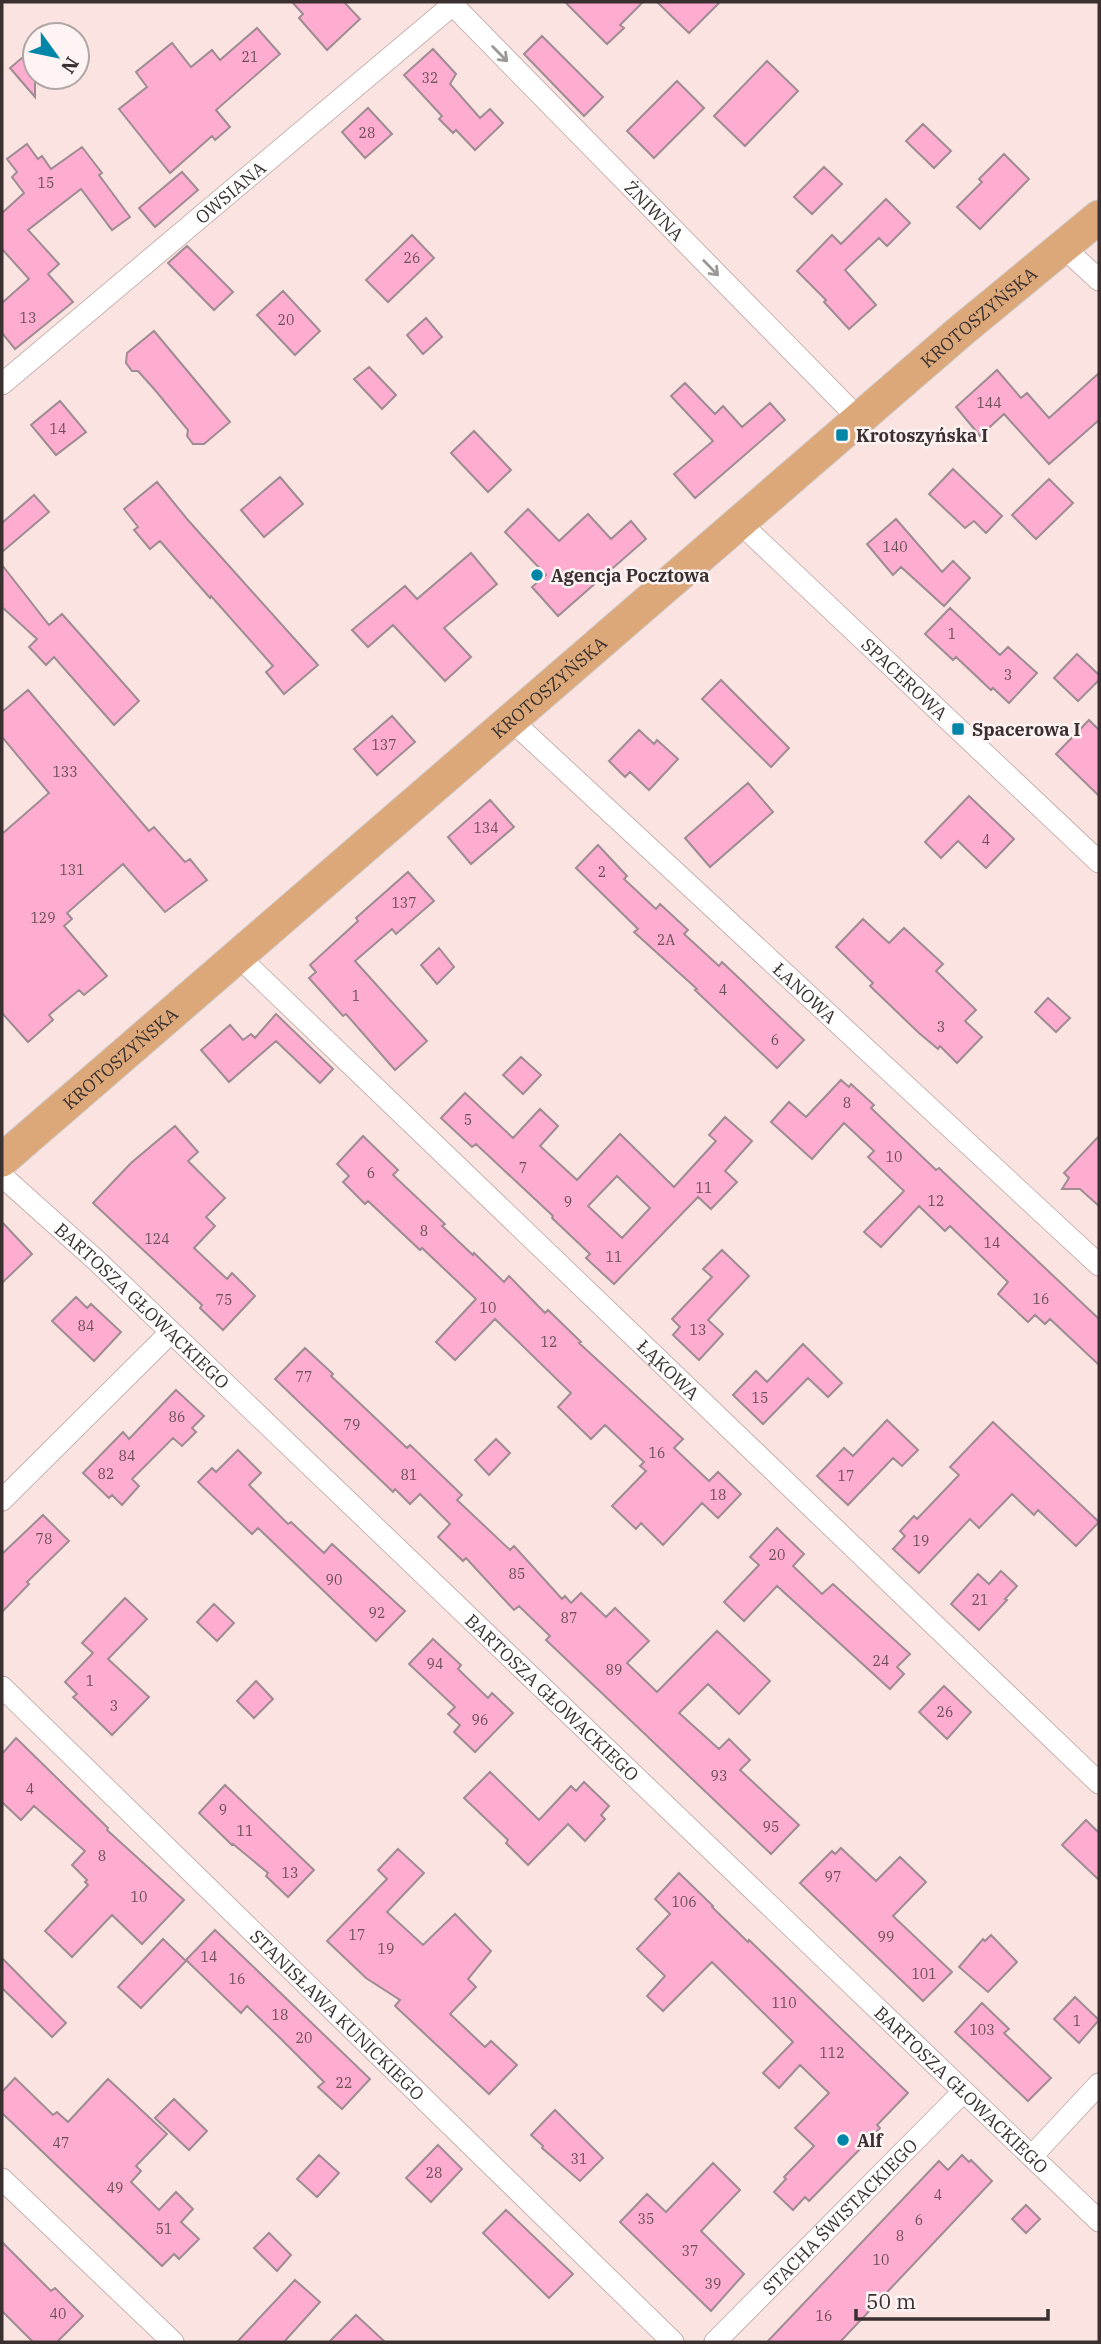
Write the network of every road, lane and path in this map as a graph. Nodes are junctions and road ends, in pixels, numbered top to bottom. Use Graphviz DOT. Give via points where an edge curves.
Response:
graph roads {
  1 [pos="453,3"];
  2 [pos="1099,217"];
  3 [pos="1062,246"];
  4 [pos="1099,280"];
  5 [pos="2,384"];
  6 [pos="860,420"];
  7 [pos="739,522"];
  8 [pos="511,720"];
  9 [pos="1099,862"];
  10 [pos="238,956"];
  11 [pos="2,1160"];
  12 [pos="2,1176"];
  13 [pos="1099,1265"];
  14 [pos="171,1332"];
  15 [pos="2,1500"];
  16 [pos="2,1687"];
  17 [pos="1099,1783"];
  18 [pos="1099,2084"];
  19 [pos="963,2092"];
  20 [pos="1032,2156"];
  21 [pos="2,2179"];
  22 [pos="1099,2221"];
  23 [pos="173,2342"];
  24 [pos="673,2342"];
  25 [pos="715,2342"];
  1 -- 5 [label="street, OWSIANA"];
  1 -- 6 [label="street, ŻNIWNA, one-way"];
  2 -- 3 [label="main road, KROTOSZYŃSKA"];
  3 -- 4 [label="street"];
  3 -- 6 [label="main road, KROTOSZYŃSKA"];
  6 -- 7 [label="main road, KROTOSZYŃSKA"];
  7 -- 8 [label="main road, KROTOSZYŃSKA"];
  7 -- 9 [label="street, SPACEROWA"];
  8 -- 10 [label="main road, KROTOSZYŃSKA"];
  8 -- 13 [label="street, ŁANOWA"];
  10 -- 11 [label="main road, KROTOSZYŃSKA"];
  10 -- 17 [label="street, ŁĄKOWA"];
  12 -- 14 [label="street, BARTOSZA GŁOWACKIEGO"];
  14 -- 15 [label="street"];
  14 -- 19 [label="street, BARTOSZA GŁOWACKIEGO"];
  16 -- 24 [label="street, STANISŁAWA KUNICKIEGO"];
  18 -- 20 [label="street"];
  19 -- 20 [label="street, BARTOSZA GŁOWACKIEGO"];
  19 -- 25 [label="street, STACHA ŚWISTACKIEGO"];
  20 -- 22 [label="street, BARTOSZA GŁOWACKIEGO"];
  21 -- 23 [label="street"];
}
